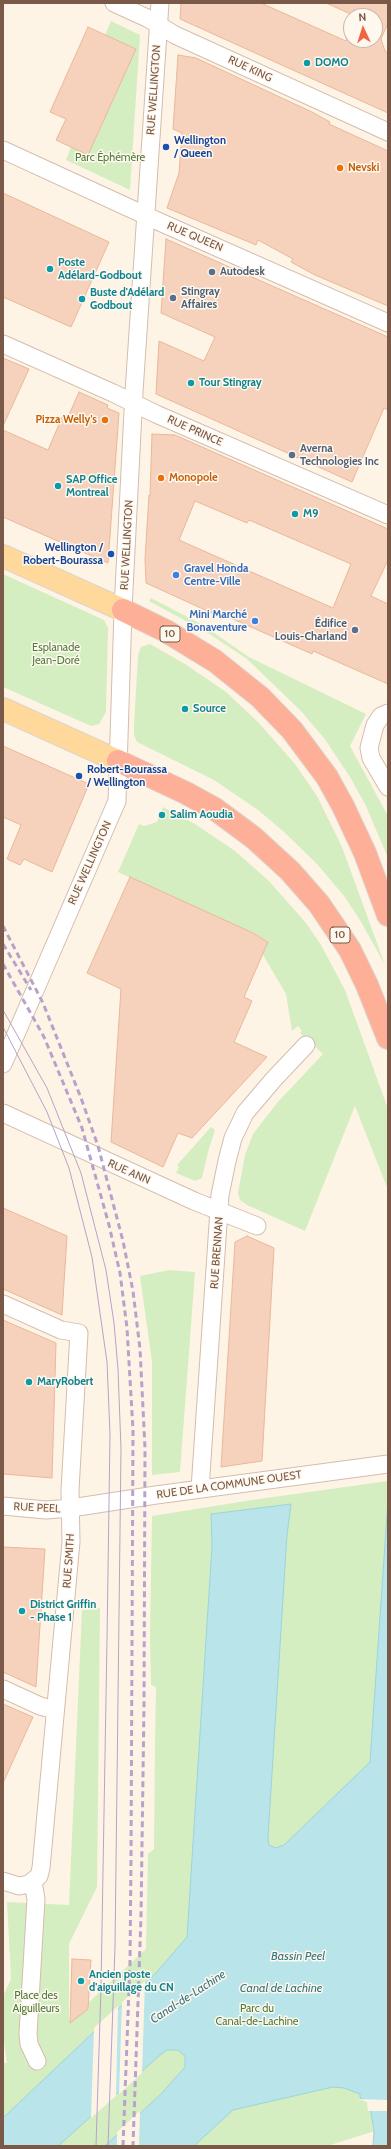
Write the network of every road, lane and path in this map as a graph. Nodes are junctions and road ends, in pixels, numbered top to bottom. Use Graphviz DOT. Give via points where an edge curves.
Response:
graph roads {
  1 [pos="114,3"];
  2 [pos="160,3"];
  3 [pos="158,25"];
  4 [pos="388,132"];
  5 [pos="3,150"];
  6 [pos="146,215"];
  7 [pos="388,323"];
  8 [pos="3,344"];
  9 [pos="134,403"];
  10 [pos="388,515"];
  11 [pos="3,556"];
  12 [pos="123,610"];
  13 [pos="3,709"];
  14 [pos="388,714"];
  15 [pos="118,761"];
  16 [pos="388,787"];
  17 [pos="388,915"];
  18 [pos="388,1038"];
  19 [pos="306,1044"];
  20 [pos="3,1064"];
  21 [pos="3,1113"];
  22 [pos="219,1210"];
  23 [pos="257,1226"];
  24 [pos="3,1304"];
  25 [pos="388,1464"];
  26 [pos="200,1489"];
  27 [pos="3,1506"];
  28 [pos="70,1508"];
  29 [pos="3,1689"];
  30 [pos="55,1710"];
  31 [pos="3,1881"];
  32 [pos="33,1882"];
  33 [pos="37,2061"];
  1 -- 3 [label="street, RUE KING"];
  2 -- 3 [label="street, RUE WELLINGTON"];
  3 -- 4 [label="street, RUE KING"];
  3 -- 6 [label="street, RUE WELLINGTON"];
  5 -- 6 [label="street, RUE QUEEN"];
  6 -- 7 [label="street, RUE QUEEN"];
  6 -- 9 [label="street, RUE WELLINGTON"];
  8 -- 9 [label="street, RUE PRINCE"];
  9 -- 10 [label="street, RUE PRINCE"];
  9 -- 12 [label="street, RUE WELLINGTON"];
  11 -- 12 [label="main road"];
  12 -- 15 [label="street, RUE WELLINGTON"];
  12 -- 17 [label="highway, 10" via="166,631 214,661 260,697 292,730 316,762 343,806 363,848"];
  13 -- 15 [label="main road"];
  14 -- 16 [label="street" via="381,716 375,725 369,748 371,758"];
  15 -- 18 [label="highway, 10" via="215,809 254,838 295,876 319,904 350,950"];
  15 -- 20 [label="street, RUE WELLINGTON" via="117,801"];
  19 -- 22 [label="street, RUE BRENNAN" via="262,1092 242,1119 228,1157"];
  21 -- 22 [label="street, RUE ANN"];
  22 -- 23 [label="street, RUE ANN"];
  22 -- 26 [label="street, RUE BRENNAN"];
  24 -- 28 [label="street, RUE SMITH" via="61,1330 78,1333"];
  25 -- 26 [label="street, RUE DE LA COMMUNE OUEST"];
  26 -- 28 [label="street, RUE DE LA COMMUNE OUEST"];
  27 -- 28 [label="street, RUE PEEL" via="46,1510"];
  28 -- 30 [label="street, RUE SMITH" via="71,1542"];
  29 -- 30 [label="street"];
  30 -- 32 [label="street, RUE SMITH" via="41,1868 39,1876"];
  31 -- 32 [label="street" via="19,1886"];
  32 -- 33 [label="street" via="36,1898 28,2034 29,2044"];
}
